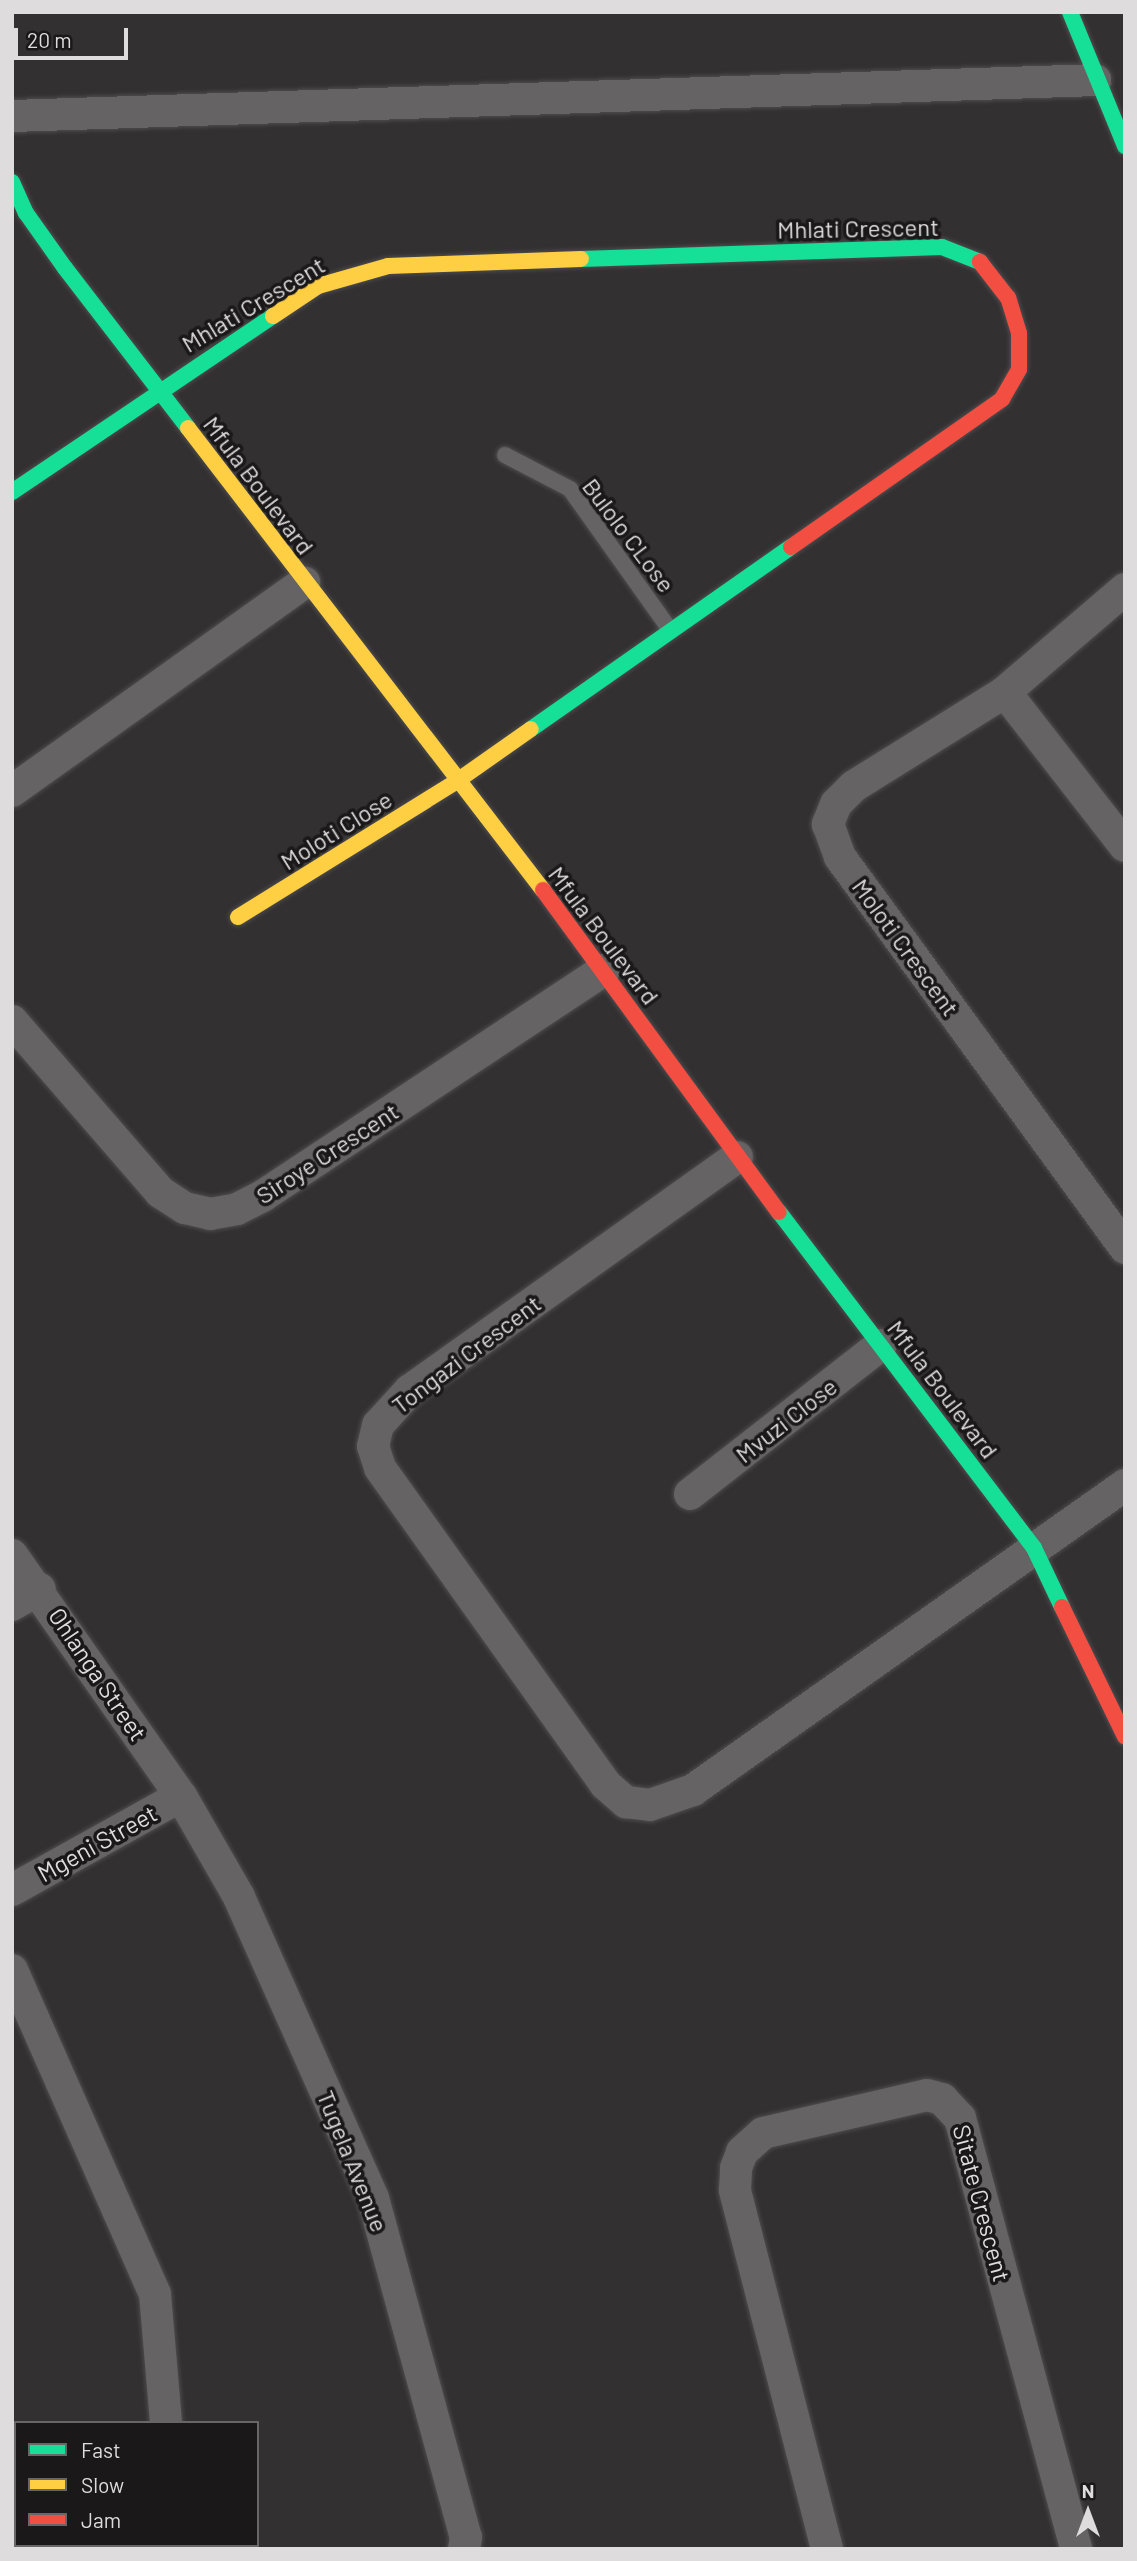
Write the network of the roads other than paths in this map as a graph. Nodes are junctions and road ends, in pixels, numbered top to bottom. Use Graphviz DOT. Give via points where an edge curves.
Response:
graph roads {
  1 [pos="1070,12"];
  2 [pos="1095,80"];
  3 [pos="12,116"];
  4 [pos="1125,146"];
  5 [pos="12,182"];
  6 [pos="158,389"];
  7 [pos="505,455"];
  8 [pos="12,492"];
  9 [pos="304,583"];
  10 [pos="1125,589"];
  11 [pos="671,631"];
  12 [pos="1005,692"];
  13 [pos="457,781"];
  14 [pos="12,790"];
  15 [pos="1125,846"];
  16 [pos="239,917"];
  17 [pos="604,970"];
  18 [pos="12,1021"];
  19 [pos="737,1157"];
  20 [pos="1125,1248"];
  21 [pos="881,1346"];
  22 [pos="1125,1485"];
  23 [pos="691,1494"];
  24 [pos="1034,1548"];
  25 [pos="12,1555"];
  26 [pos="40,1589"];
  27 [pos="12,1605"];
  28 [pos="1125,1737"];
  29 [pos="181,1796"];
  30 [pos="12,1890"];
  31 [pos="12,1970"];
  32 [pos="166,2421"];
  33 [pos="464,2549"];
  34 [pos="827,2549"];
  35 [pos="1076,2549"];
  1 -- 2 [label="street"];
  2 -- 3 [label="street"];
  2 -- 4 [label="street"];
  5 -- 6 [label="street, Mfula Boulevard" via="26,213"];
  6 -- 8 [label="street, Mhlati Crescent"];
  6 -- 9 [label="street, Mfula Boulevard"];
  6 -- 11 [label="street, Mhlati Crescent" via="318,286 388,266 943,247 972,254 993,273 1019,333 1019,369 1003,399"];
  7 -- 11 [label="lane, Bulolo CLose" via="570,489"];
  9 -- 13 [label="street, Mfula Boulevard"];
  9 -- 14 [label="street"];
  10 -- 12 [label="street, Moloti Crescent"];
  11 -- 13 [label="street, Mhlati Crescent"];
  12 -- 15 [label="street"];
  12 -- 20 [label="street, Moloti Crescent" via="855,786 836,804 828,824 832,843"];
  13 -- 16 [label="street, Moloti Close"];
  13 -- 17 [label="street, Mfula Boulevard"];
  17 -- 18 [label="street, Siroye Crescent" via="264,1195 237,1209 210,1214 185,1208 160,1192"];
  17 -- 19 [label="street, Mfula Boulevard"];
  19 -- 21 [label="street, Mfula Boulevard"];
  19 -- 24 [label="street, Tongazi Crescent" via="411,1391 383,1417 373,1446 380,1468 605,1784 626,1802 650,1805 693,1790"];
  21 -- 23 [label="street, Mvuzi Close"];
  21 -- 24 [label="street, Mfula Boulevard"];
  22 -- 24 [label="street"];
  24 -- 28 [label="street, Mfula Boulevard"];
  25 -- 26 [label="street, Ohlanga Street"];
  26 -- 27 [label="street"];
  26 -- 29 [label="street, Ohlanga Street"];
  29 -- 30 [label="street, Mgeni Street"];
  29 -- 33 [label="street, Tugela Avenue" via="239,1897 373,2198 466,2537"];
  31 -- 32 [label="street" via="155,2294"];
  34 -- 35 [label="street, Sitate Crescent" via="735,2190 736,2168 742,2152 763,2133 927,2095 942,2099 960,2118"];
}
